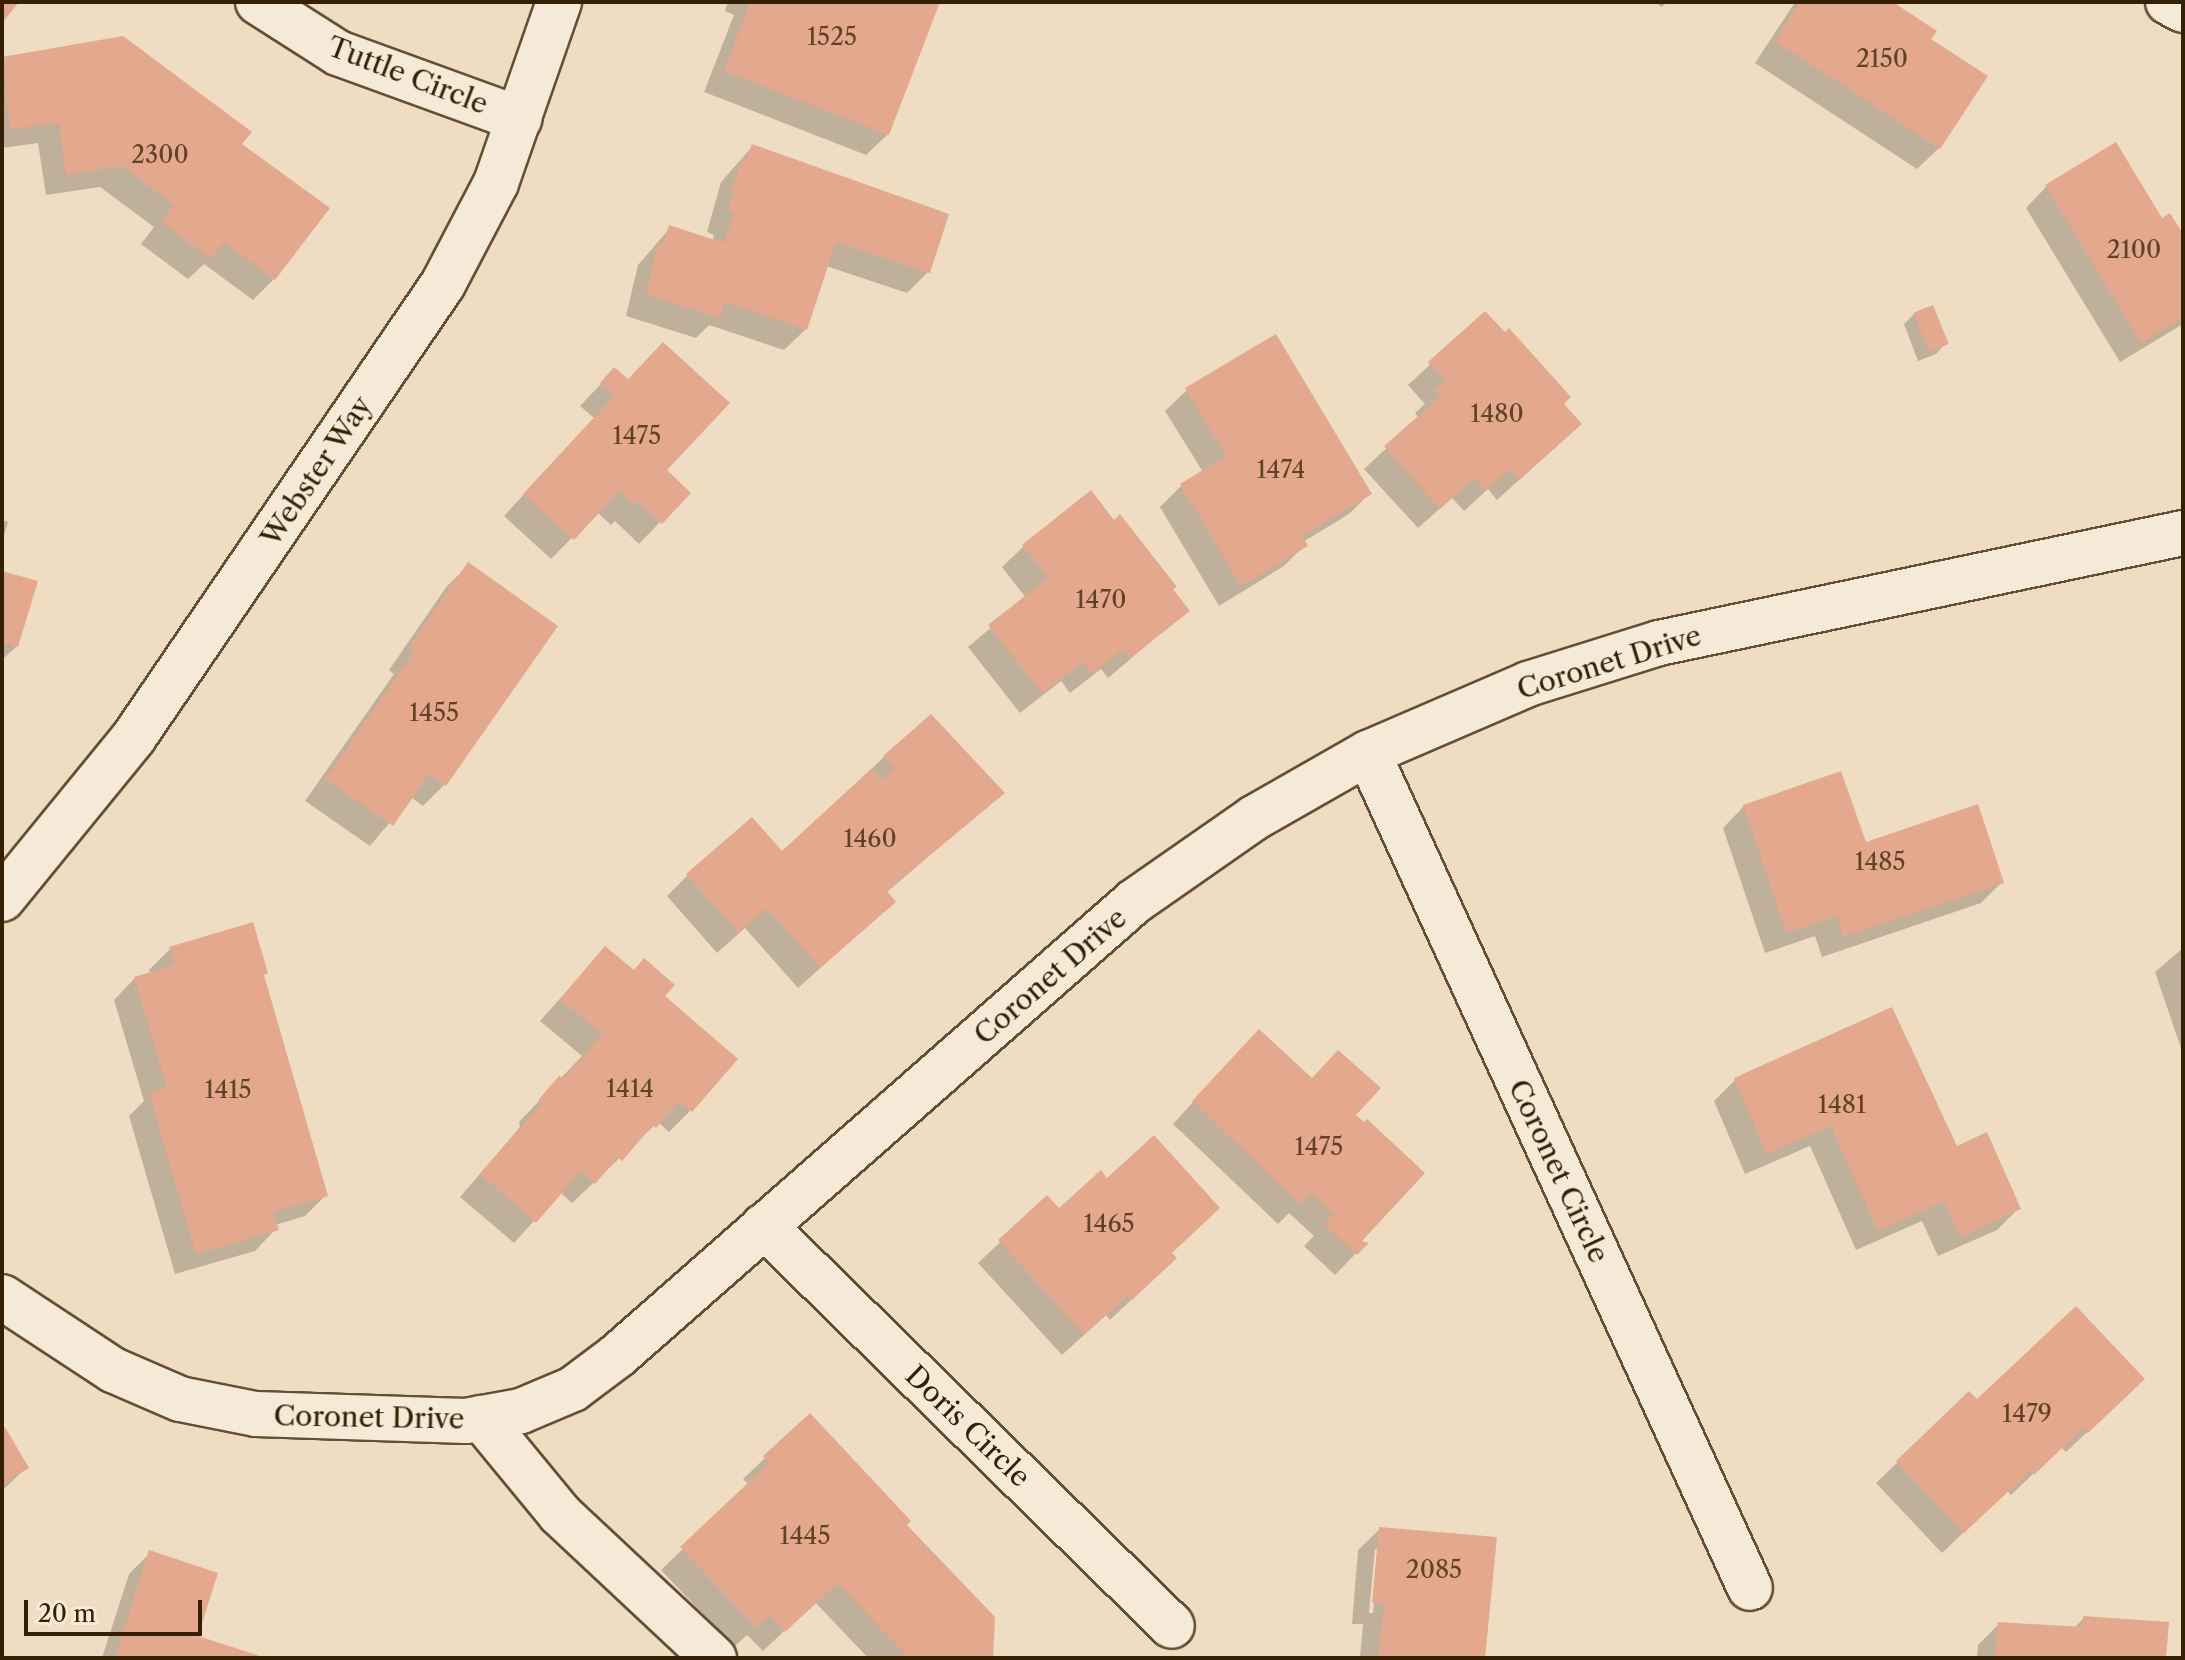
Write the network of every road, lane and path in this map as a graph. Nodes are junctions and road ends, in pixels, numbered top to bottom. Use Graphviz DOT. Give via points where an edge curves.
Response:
graph roads {
  1 [pos="258,2"];
  2 [pos="559,2"];
  3 [pos="2168,2"];
  4 [pos="2183,10"];
  5 [pos="519,119"];
  6 [pos="2183,533"];
  7 [pos="1368,753"];
  8 [pos="2,899"];
  9 [pos="764,1226"];
  10 [pos="2,1297"];
  11 [pos="481,1418"];
  12 [pos="1750,1588"];
  13 [pos="1172,1626"];
  14 [pos="714,1658"];
  1 -- 5 [label="street, Tuttle Circle" via="338,53"];
  2 -- 5 [label="street, Webster Way"];
  3 -- 4 [label="street"];
  5 -- 8 [label="street, Webster Way" via="496,183 443,284 134,737"];
  6 -- 7 [label="street, Coronet Drive" via="1659,643 1528,684"];
  7 -- 9 [label="street, Coronet Drive" via="1254,818 1135,901"];
  7 -- 12 [label="street, Coronet Circle"];
  9 -- 11 [label="street, Coronet Drive" via="573,1389 521,1411"];
  9 -- 13 [label="street, Doris Circle"];
  10 -- 11 [label="street, Coronet Drive" via="113,1370 180,1399 256,1414"];
  11 -- 14 [label="street" via="560,1514"];
}
